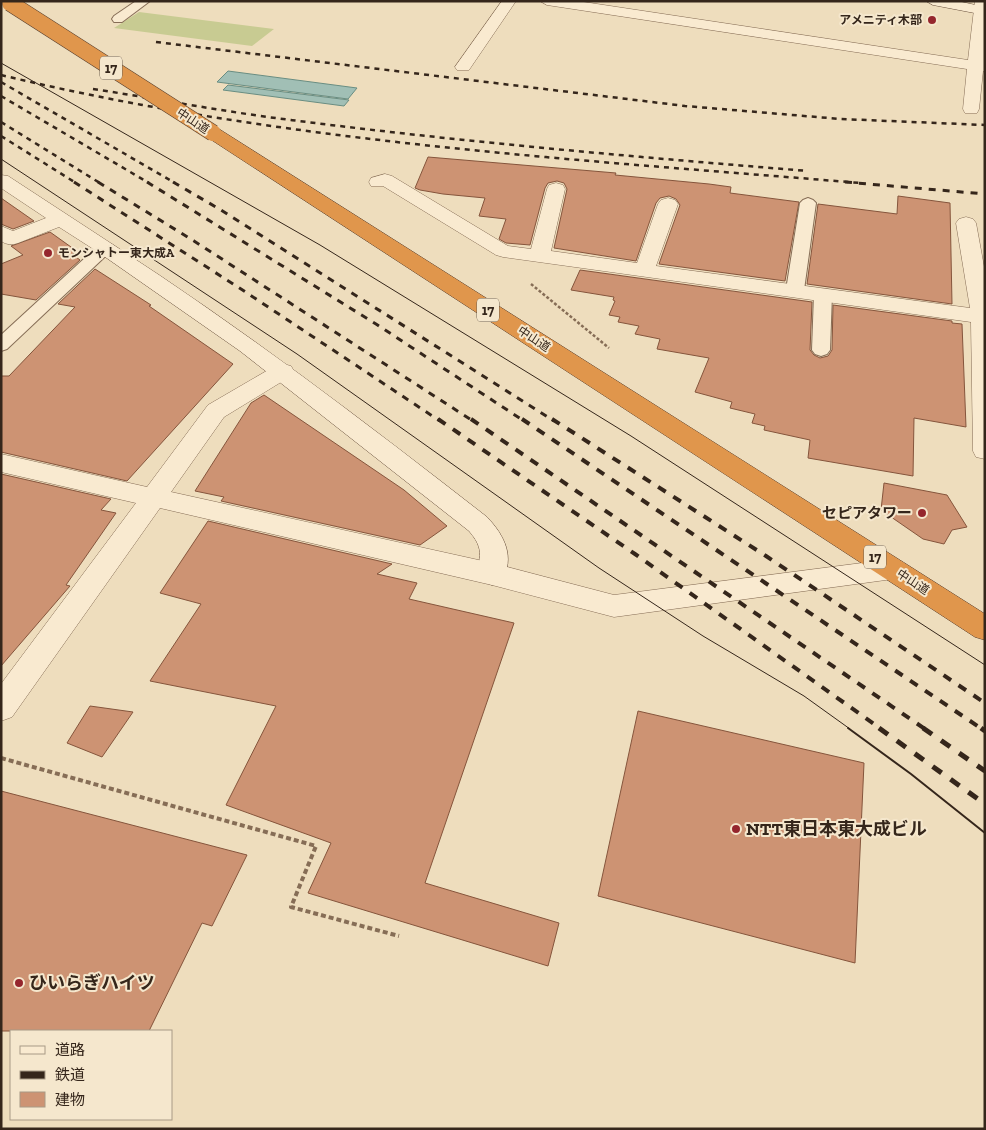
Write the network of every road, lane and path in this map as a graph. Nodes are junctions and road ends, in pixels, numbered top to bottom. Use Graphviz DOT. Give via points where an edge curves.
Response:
graph roads {
  1 [pos="144,1"];
  2 [pos="509,1"];
  3 [pos="547,1"];
  4 [pos="934,1"];
  5 [pos="9,2"];
  6 [pos="982,7"];
  7 [pos="118,19"];
  8 [pos="980,66"];
  9 [pos="463,67"];
  10 [pos="971,109"];
  11 [pos="1,180"];
  12 [pos="378,182"];
  13 [pos="556,189"];
  14 [pos="808,203"];
  15 [pos="668,204"];
  16 [pos="61,219"];
  17 [pos="966,223"];
  18 [pos="1,232"];
  19 [pos="105,248"];
  20 [pos="540,255"];
  21 [pos="645,269"];
  22 [pos="525,280"];
  23 [pos="795,290"];
  24 [pos="823,294"];
  25 [pos="983,317"];
  26 [pos="1,345"];
  27 [pos="821,350"];
  28 [pos="616,353"];
  29 [pos="283,371"];
  30 [pos="985,452"];
  31 [pos="1,463"];
  32 [pos="154,497"];
  33 [pos="893,569"];
  34 [pos="492,574"];
  35 [pos="985,629"];
  36 [pos="1,708"];
  37 [pos="1,758"];
  38 [pos="399,936"];
  1 -- 7 [label="lane"];
  2 -- 9 [label="street"];
  3 -- 8 [label="street"];
  4 -- 6 [label="street"];
  5 -- 33 [label="highway, 中山道 / 17, bridge"];
  6 -- 8 [label="street"];
  8 -- 10 [label="street"];
  11 -- 16 [label="street"];
  12 -- 20 [label="street" via="385,180 498,249"];
  13 -- 20 [label="street"];
  14 -- 23 [label="lane"];
  15 -- 21 [label="street"];
  16 -- 18 [label="street" via="11,239"];
  16 -- 19 [label="street"];
  17 -- 25 [label="street"];
  19 -- 26 [label="lane"];
  19 -- 29 [label="street"];
  20 -- 21 [label="street"];
  21 -- 23 [label="street"];
  22 -- 28 [label="path"];
  23 -- 24 [label="street"];
  24 -- 25 [label="street"];
  24 -- 27 [label="lane"];
  25 -- 30 [label="street"];
  29 -- 32 [label="street" via="216,411"];
  29 -- 34 [label="street" via="478,524 495,545"];
  31 -- 32 [label="street"];
  32 -- 34 [label="street"];
  32 -- 36 [label="street"];
  33 -- 34 [label="street" via="614,606"];
  33 -- 35 [label="highway, 中山道 / 17"];
  37 -- 38 [label="path" via="316,846 291,907"];
}
